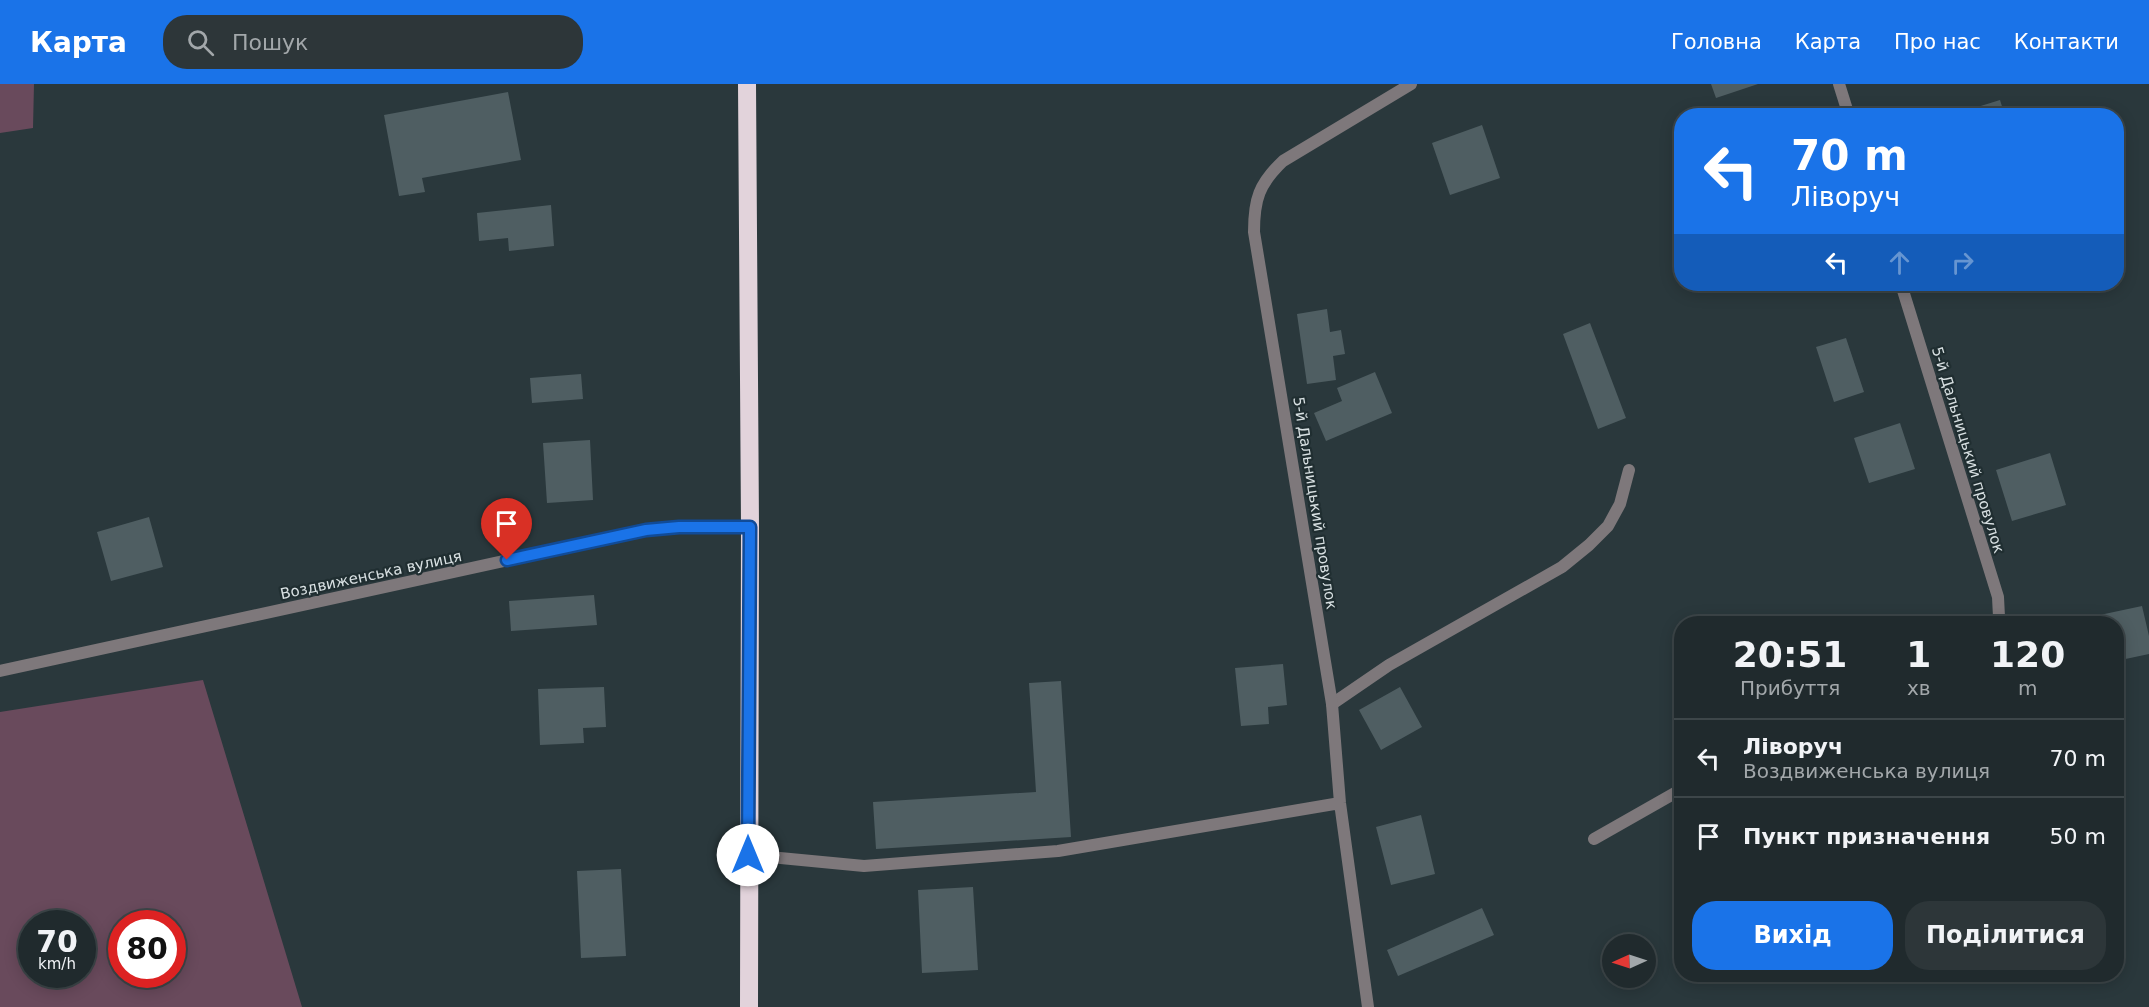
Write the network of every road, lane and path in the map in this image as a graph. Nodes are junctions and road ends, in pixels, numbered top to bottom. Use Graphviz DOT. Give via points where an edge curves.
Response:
graph roads {
  1 [pos="747,84"];
  2 [pos="1411,84"];
  3 [pos="1839,84"];
  4 [pos="1846,108"];
  5 [pos="1903,291"];
  6 [pos="1629,470"];
  7 [pos="750,527"];
  8 [pos="1999,616"];
  9 [pos="0,671"];
  10 [pos="1332,704"];
  11 [pos="1674,794"];
  12 [pos="1340,803"];
  13 [pos="1594,839"];
  14 [pos="748,855"];
  15 [pos="749,1007"];
  16 [pos="1368,1007"];
  1 -- 7 [label="highway"];
  2 -- 10 [label="street, 5-й Дальницький провулок" via="1283,161 1259,189 1254,211 1254,232"];
  3 -- 4 [label="street"];
  5 -- 8 [label="street, 5-й Дальницький провулок" via="1998,597"];
  6 -- 10 [label="street" via="1620,504 1608,526 1562,567 1389,665"];
  7 -- 9 [label="street, Воздвиженська вулиця" via="646,530"];
  7 -- 14 [label="highway"];
  10 -- 12 [label="street, 5-й Дальницький провулок"];
  11 -- 13 [label="street"];
  12 -- 14 [label="street" via="1058,851 864,866"];
  12 -- 16 [label="street, 5-й Дальницький провулок"];
  14 -- 15 [label="highway"];
}
